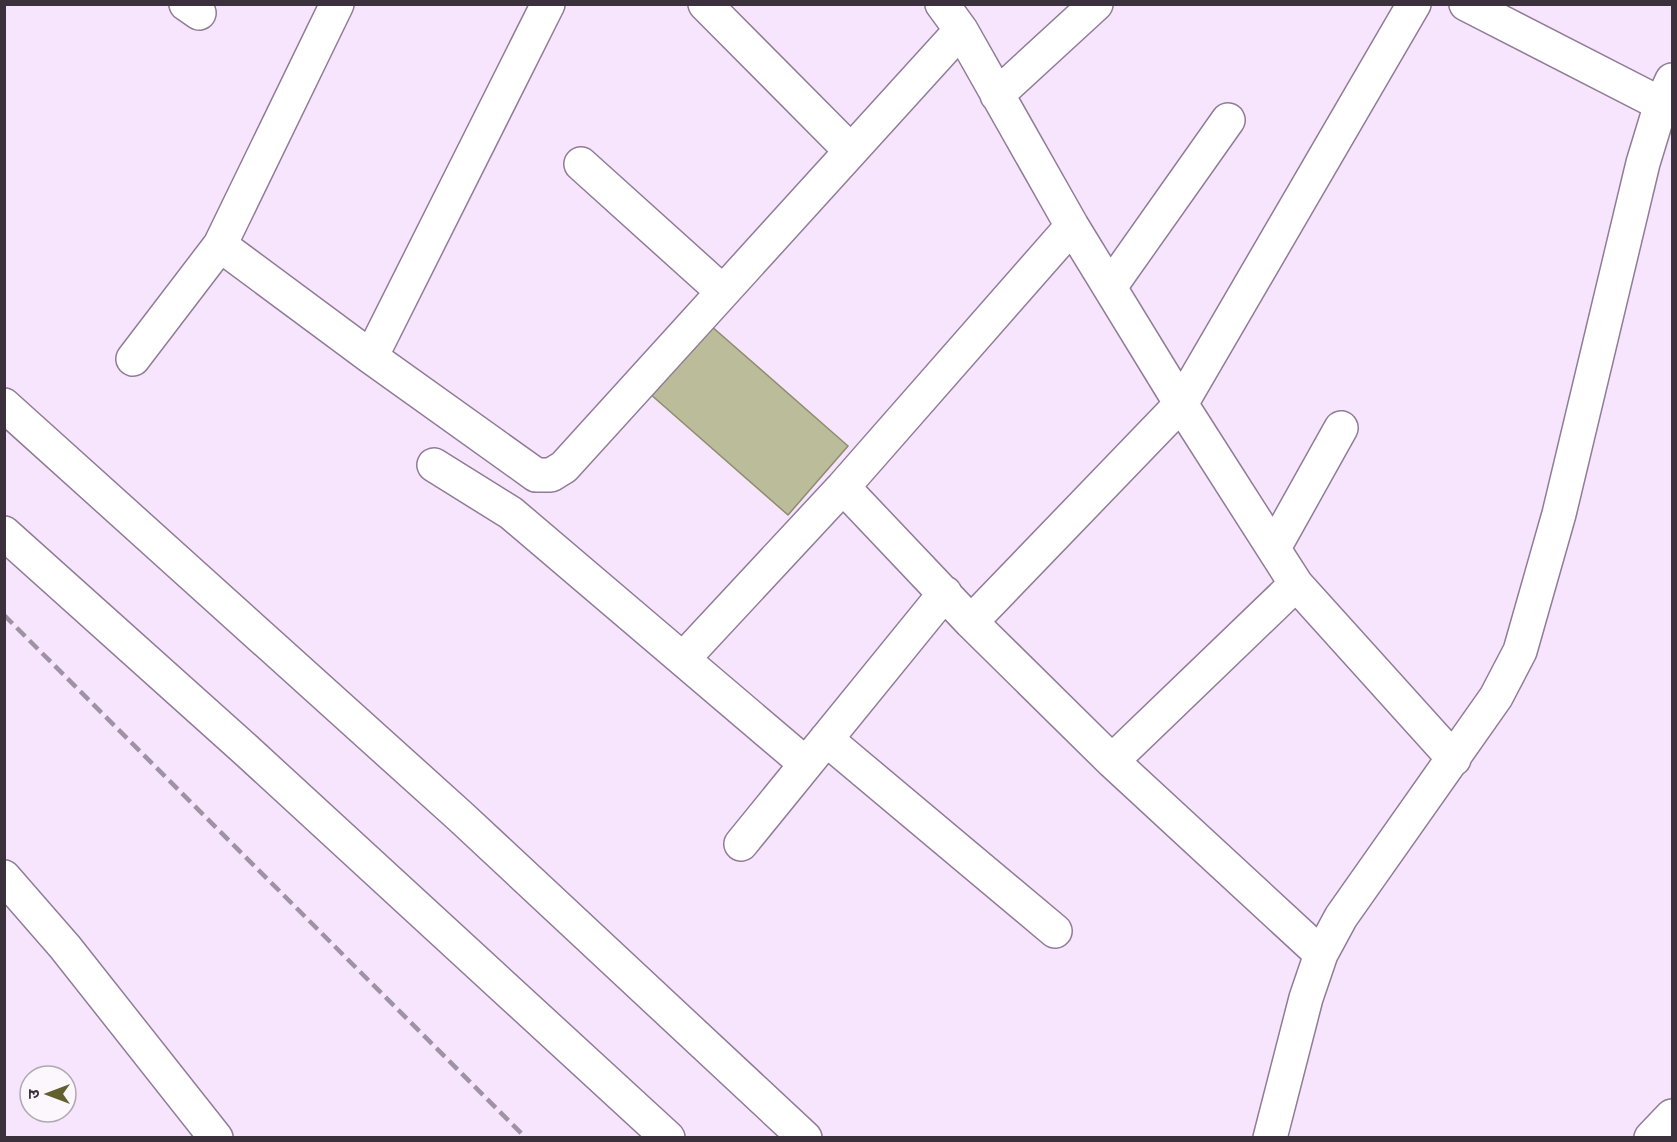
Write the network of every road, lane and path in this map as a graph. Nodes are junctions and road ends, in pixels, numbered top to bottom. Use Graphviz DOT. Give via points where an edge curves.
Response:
graph roads {
  1 [pos="337,4"];
  2 [pos="548,4"];
  3 [pos="705,4"];
  4 [pos="1096,4"];
  5 [pos="1414,4"];
  6 [pos="1466,4"];
  7 [pos="951,17"];
  8 [pos="1669,88"];
  9 [pos="997,95"];
  10 [pos="1228,120"];
  11 [pos="851,151"];
  12 [pos="581,164"];
  13 [pos="1072,226"];
  14 [pos="220,245"];
  15 [pos="1110,287"];
  16 [pos="723,292"];
  17 [pos="371,357"];
  18 [pos="133,359"];
  19 [pos="1181,404"];
  20 [pos="4,405"];
  21 [pos="1341,428"];
  22 [pos="434,465"];
  23 [pos="843,487"];
  24 [pos="4,533"];
  25 [pos="1274,548"];
  26 [pos="1296,584"];
  27 [pos="945,592"];
  28 [pos="971,622"];
  29 [pos="683,659"];
  30 [pos="816,751"];
  31 [pos="1454,759"];
  32 [pos="1112,761"];
  33 [pos="741,844"];
  34 [pos="4,877"];
  35 [pos="1054,931"];
  36 [pos="1321,954"];
  37 [pos="1672,1116"];
  38 [pos="216,1137"];
  39 [pos="668,1137"];
  40 [pos="805,1137"];
  41 [pos="1270,1137"];
  42 [pos="1651,1137"];
  1 -- 14 [label="street"];
  2 -- 17 [label="street"];
  3 -- 11 [label="street"];
  4 -- 9 [label="street"];
  5 -- 19 [label="street"];
  6 -- 8 [label="street"];
  7 -- 9 [label="street"];
  7 -- 11 [label="street"];
  8 -- 31 [label="street" via="1642,163 1559,514 1520,651 1496,697"];
  9 -- 13 [label="street"];
  10 -- 15 [label="street"];
  11 -- 16 [label="street"];
  12 -- 16 [label="street"];
  13 -- 15 [label="street"];
  13 -- 23 [label="street"];
  14 -- 17 [label="street"];
  14 -- 18 [label="street"];
  15 -- 19 [label="street"];
  16 -- 17 [label="street" via="564,467 551,475 536,475"];
  19 -- 25 [label="street"];
  19 -- 28 [label="street"];
  20 -- 40 [label="street" via="469,825"];
  21 -- 25 [label="street"];
  22 -- 29 [label="street" via="511,513"];
  23 -- 27 [label="street"];
  23 -- 29 [label="street"];
  24 -- 39 [label="street"];
  25 -- 26 [label="street"];
  26 -- 31 [label="street"];
  26 -- 32 [label="street"];
  27 -- 28 [label="street"];
  27 -- 30 [label="street"];
  28 -- 32 [label="street"];
  29 -- 30 [label="street"];
  30 -- 33 [label="street"];
  30 -- 35 [label="street"];
  31 -- 36 [label="street" via="1341,917"];
  32 -- 36 [label="street"];
  34 -- 38 [label="street" via="65,947"];
  36 -- 41 [label="street"];
  37 -- 42 [label="street"];
}
